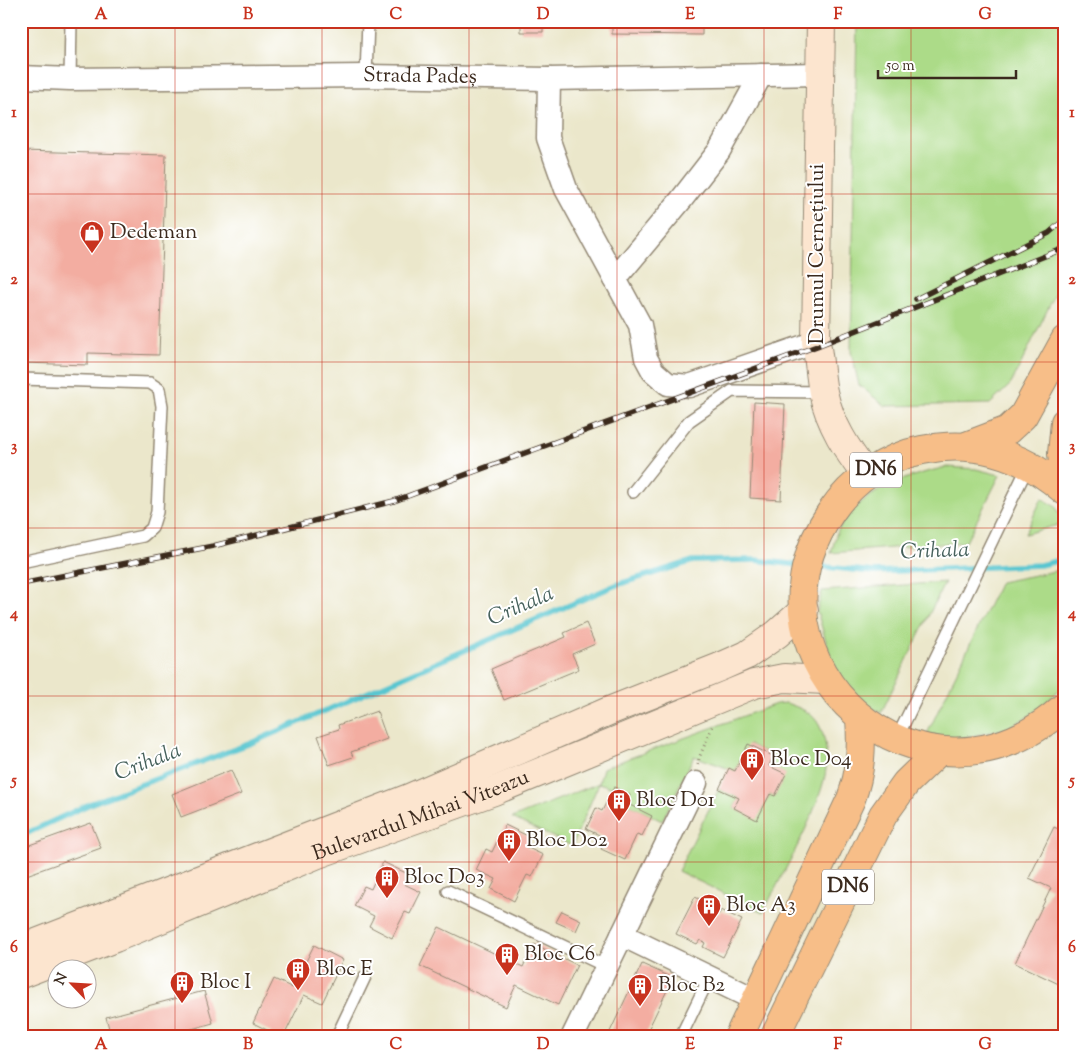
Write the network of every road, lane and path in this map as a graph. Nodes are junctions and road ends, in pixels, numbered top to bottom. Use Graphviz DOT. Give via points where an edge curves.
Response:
graph roads {
  1 [pos="72,21"];
  2 [pos="368,21"];
  3 [pos="821,21"];
  4 [pos="819,74"];
  5 [pos="761,75"];
  6 [pos="366,76"];
  7 [pos="21,77"];
  8 [pos="70,79"];
  9 [pos="549,79"];
  10 [pos="614,278"];
  11 [pos="1065,340"];
  12 [pos="816,342"];
  13 [pos="21,379"];
  14 [pos="823,392"];
  15 [pos="1065,422"];
  16 [pos="965,446"];
  17 [pos="1029,464"];
  18 [pos="866,475"];
  19 [pos="1065,476"];
  20 [pos="1065,491"];
  21 [pos="633,492"];
  22 [pos="21,562"];
  23 [pos="803,604"];
  24 [pos="826,680"];
  25 [pos="711,702"];
  26 [pos="1065,706"];
  27 [pos="860,718"];
  28 [pos="896,740"];
  29 [pos="939,751"];
  30 [pos="696,783"];
  31 [pos="412,808"];
  32 [pos="448,891"];
  33 [pos="622,935"];
  34 [pos="68,944"];
  35 [pos="21,950"];
  36 [pos="607,967"];
  37 [pos="21,974"];
  38 [pos="365,977"];
  39 [pos="709,978"];
  40 [pos="756,1000"];
  41 [pos="337,1036"];
  42 [pos="573,1036"];
  43 [pos="681,1036"];
  44 [pos="739,1036"];
  45 [pos="775,1036"];
  1 -- 8 [label="lane"];
  2 -- 6 [label="lane"];
  3 -- 4 [label="main road, Drumul Cernețiului"];
  4 -- 5 [label="street, Strada Padeș"];
  4 -- 12 [label="main road, Drumul Cernețiului"];
  5 -- 9 [label="street, Strada Padeș"];
  5 -- 10 [label="street" via="719,151"];
  6 -- 8 [label="street, Strada Padeș"];
  6 -- 9 [label="street, Strada Padeș"];
  7 -- 8 [label="street, Strada Padeș"];
  9 -- 10 [label="street" via="548,138 566,189"];
  10 -- 12 [label="street" via="640,326 646,358 653,371 668,384 689,386"];
  11 -- 16 [label="main road, DN6" via="1024,416 1008,430"];
  12 -- 14 [label="main road, Drumul Cernețiului"];
  13 -- 22 [label="lane" via="150,383 159,389 162,406 157,512 152,528 143,536"];
  14 -- 18 [label="main road, Drumul Cernețiului" via="830,416 845,446"];
  14 -- 21 [label="lane" via="732,391 689,420"];
  15 -- 19 [label="main road" via="1062,454"];
  16 -- 17 [label="main road, DN6" via="1009,455"];
  16 -- 18 [label="main road, DN6" via="913,452"];
  17 -- 20 [label="main road, DN6"];
  17 -- 28 [label="lane"];
  18 -- 23 [label="main road, DN6" via="836,504 816,539 807,568"];
  23 -- 24 [label="main road, DN6" via="808,635"];
  23 -- 31 [label="main road, Bulevardul Mihai Viteazu" via="777,634 747,655 609,711"];
  24 -- 25 [label="main road, Bulevardul Mihai Viteazu" via="784,678 754,684"];
  24 -- 27 [label="main road, DN6"];
  25 -- 30 [label="path" via="714,727 699,758"];
  25 -- 31 [label="main road, Bulevardul Mihai Viteazu" via="494,791"];
  26 -- 29 [label="main road, DN6" via="1024,736 997,746 968,752"];
  27 -- 28 [label="main road, DN6"];
  27 -- 40 [label="main road, DN6" via="861,761 851,799"];
  28 -- 29 [label="main road, DN6"];
  29 -- 45 [label="main road, DN6" via="906,783 883,816"];
  30 -- 33 [label="street"];
  31 -- 34 [label="main road, Bulevardul Mihai Viteazu"];
  32 -- 36 [label="lane"];
  33 -- 36 [label="street"];
  33 -- 39 [label="street"];
  34 -- 35 [label="main road, Bulevardul Mihai Viteazu"];
  34 -- 37 [label="main road, Bulevardul Mihai Viteazu"];
  36 -- 42 [label="street"];
  38 -- 41 [label="lane"];
  39 -- 40 [label="street"];
  39 -- 43 [label="lane"];
  40 -- 44 [label="main road, DN6"];
}
